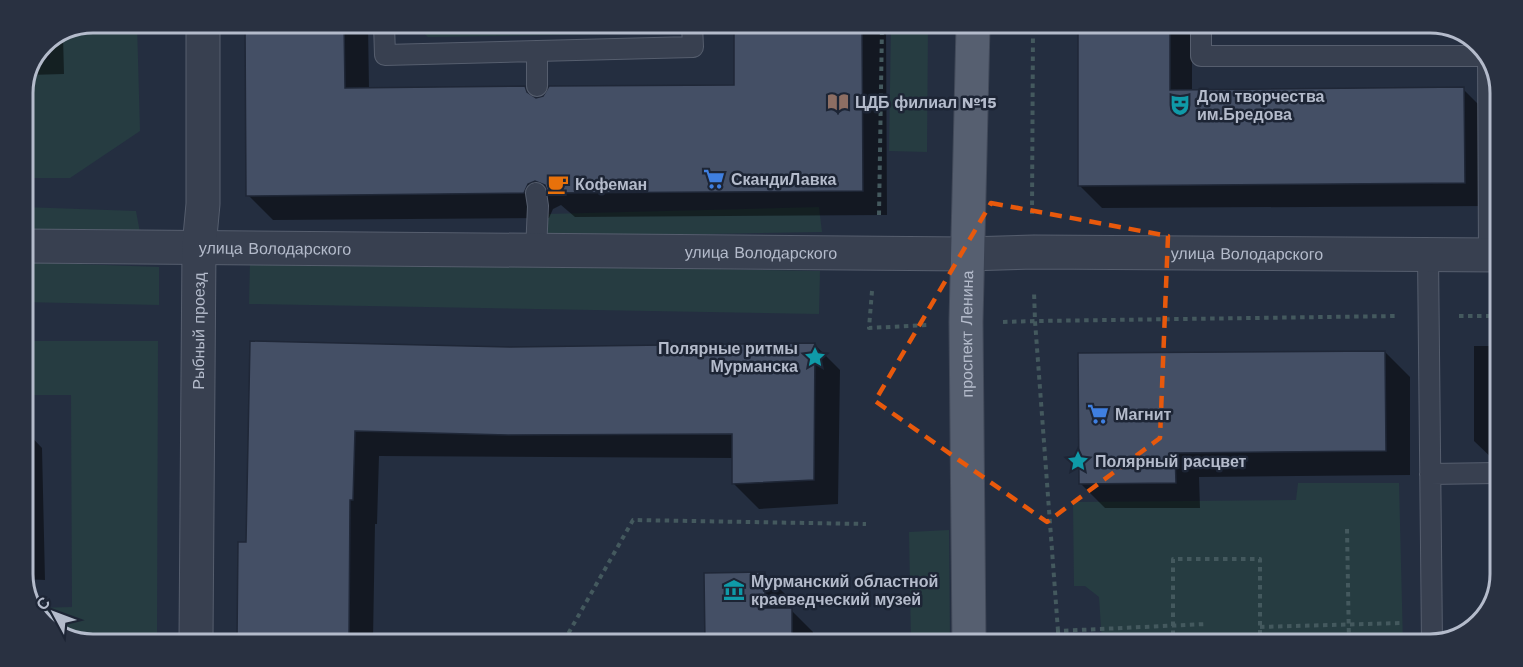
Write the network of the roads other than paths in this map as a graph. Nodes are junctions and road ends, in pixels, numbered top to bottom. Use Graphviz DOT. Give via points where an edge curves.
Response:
graph roads {
  1 [pos="203,33"];
  2 [pos="384,33"];
  3 [pos="692,33"];
  4 [pos="973,33"];
  5 [pos="1201,33"];
  6 [pos="537,51"];
  7 [pos="1477,56"];
  8 [pos="1489,82"];
  9 [pos="537,86"];
  10 [pos="1490,122"];
  11 [pos="536,193"];
  12 [pos="33,246"];
  13 [pos="199,247"];
  14 [pos="536,251"];
  15 [pos="967,254"];
  16 [pos="1428,255"];
  17 [pos="1490,255"];
  18 [pos="1490,473"];
  19 [pos="1430,474"];
  20 [pos="196,634"];
  21 [pos="969,634"];
  22 [pos="1432,634"];
  1 -- 13 [label="street, Рыбный проезд" via="203,204"];
  2 -- 6 [label="lane" via="385,55"];
  3 -- 6 [label="lane" via="693,47"];
  4 -- 15 [label="main road, проспект Ленина"];
  5 -- 7 [label="lane" via="1201,56"];
  6 -- 9 [label="lane"];
  8 -- 10 [label="lane"];
  11 -- 14 [label="lane"];
  12 -- 13 [label="street, улица Володарского"];
  13 -- 14 [label="street, улица Володарского"];
  13 -- 20 [label="street, Рыбный проезд"];
  14 -- 15 [label="street, улица Володарского"];
  15 -- 16 [label="street, улица Володарского"];
  15 -- 21 [label="main road, проспект Ленина"];
  16 -- 17 [label="street, улица Володарского"];
  16 -- 19 [label="lane"];
  18 -- 19 [label="lane"];
  19 -- 22 [label="lane"];
}
